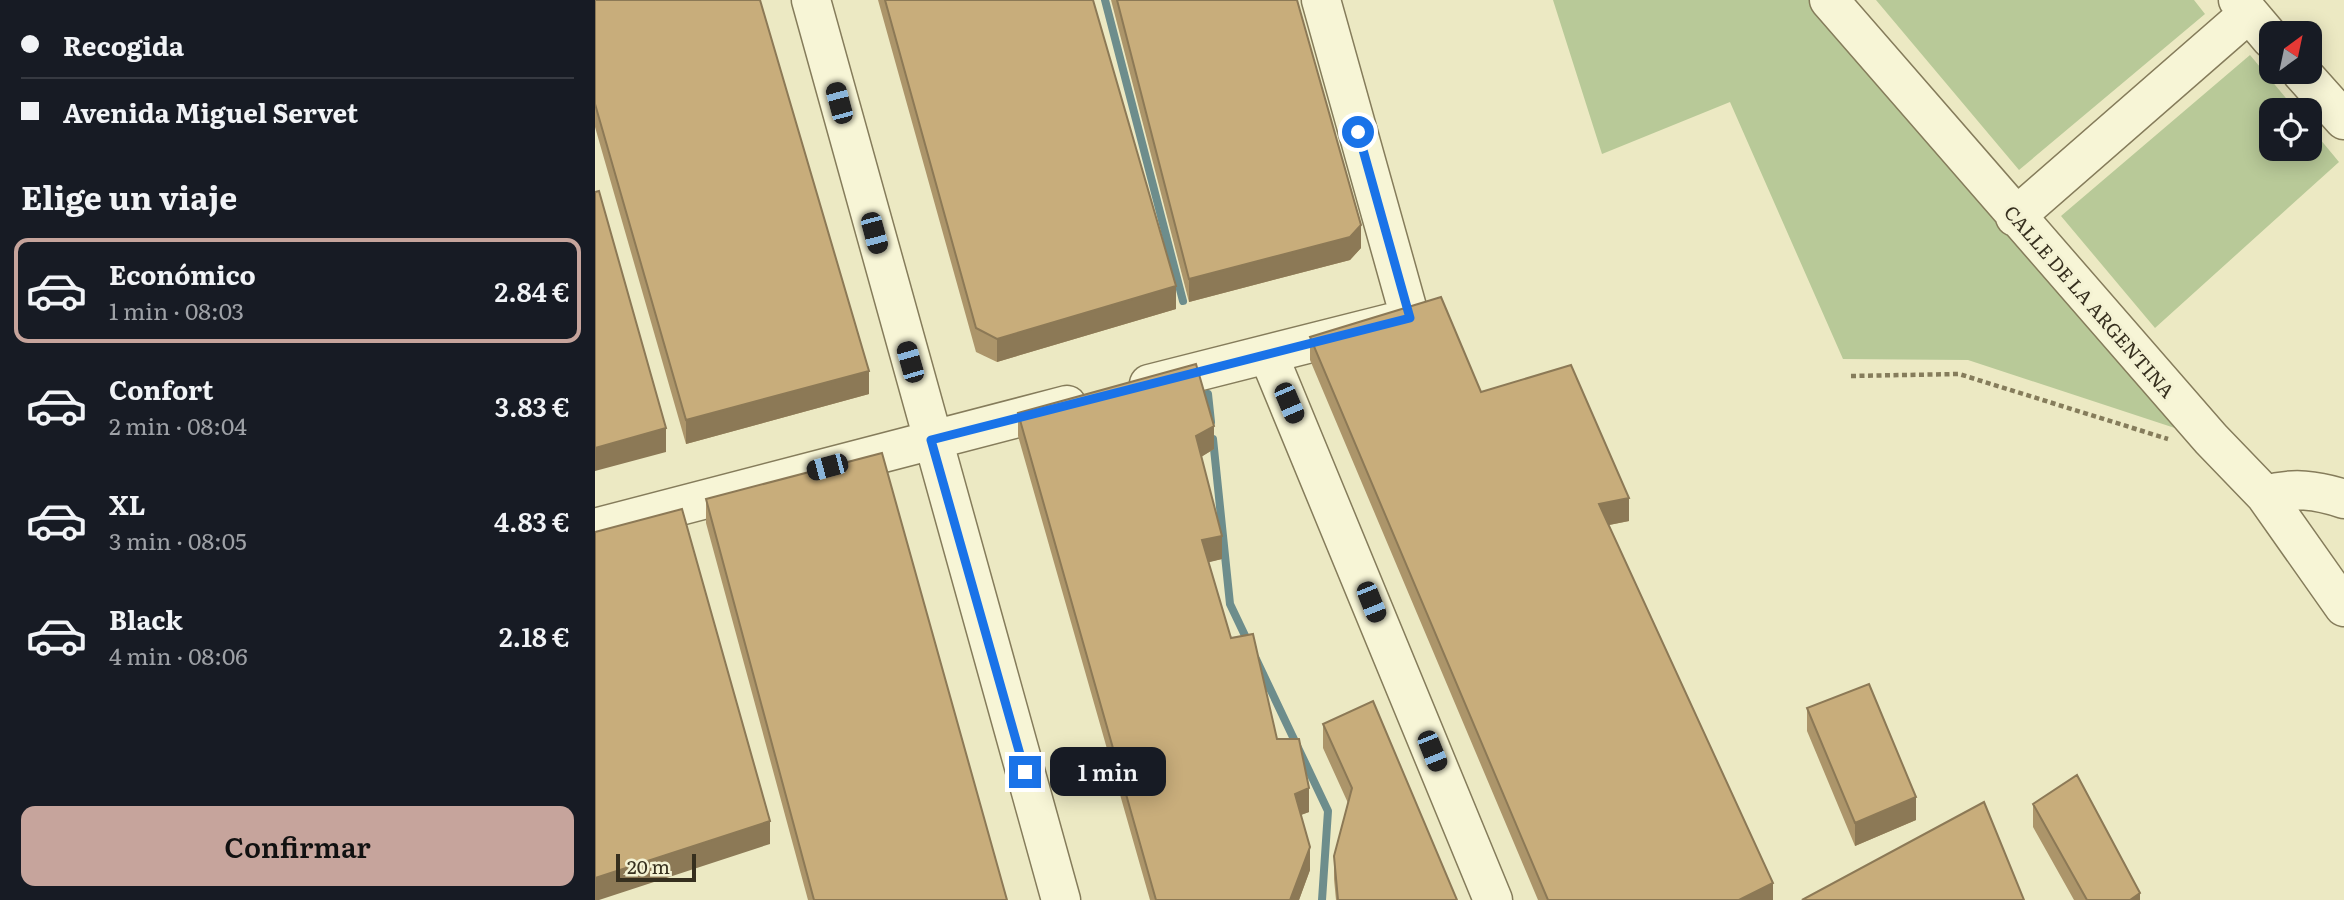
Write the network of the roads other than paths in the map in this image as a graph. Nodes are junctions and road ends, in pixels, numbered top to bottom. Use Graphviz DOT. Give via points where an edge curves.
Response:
graph roads {
  1 [pos="811,0"];
  2 [pos="1321,0"];
  3 [pos="1829,0"];
  4 [pos="2253,17"];
  5 [pos="2312,84"];
  6 [pos="2344,120"];
  7 [pos="2015,217"];
  8 [pos="1268,354"];
  9 [pos="931,440"];
  10 [pos="2265,495"];
  11 [pos="2344,499"];
  12 [pos="595,528"];
  13 [pos="2344,607"];
  14 [pos="1061,900"];
  15 [pos="1493,900"];
  1 -- 9 [label="street"];
  2 -- 8 [label="street" via="1410,318"];
  3 -- 7 [label="street, CALLE DE LA ARGENTINA"];
  4 -- 7 [label="street"];
  5 -- 6 [label="street"];
  7 -- 10 [label="street, CALLE DE LA ARGENTINA"];
  8 -- 9 [label="street"];
  8 -- 15 [label="street"];
  9 -- 12 [label="street"];
  9 -- 14 [label="street"];
  10 -- 11 [label="street" via="2307,489"];
  10 -- 13 [label="street, CALLE DE LA ARGENTINA"];
}
